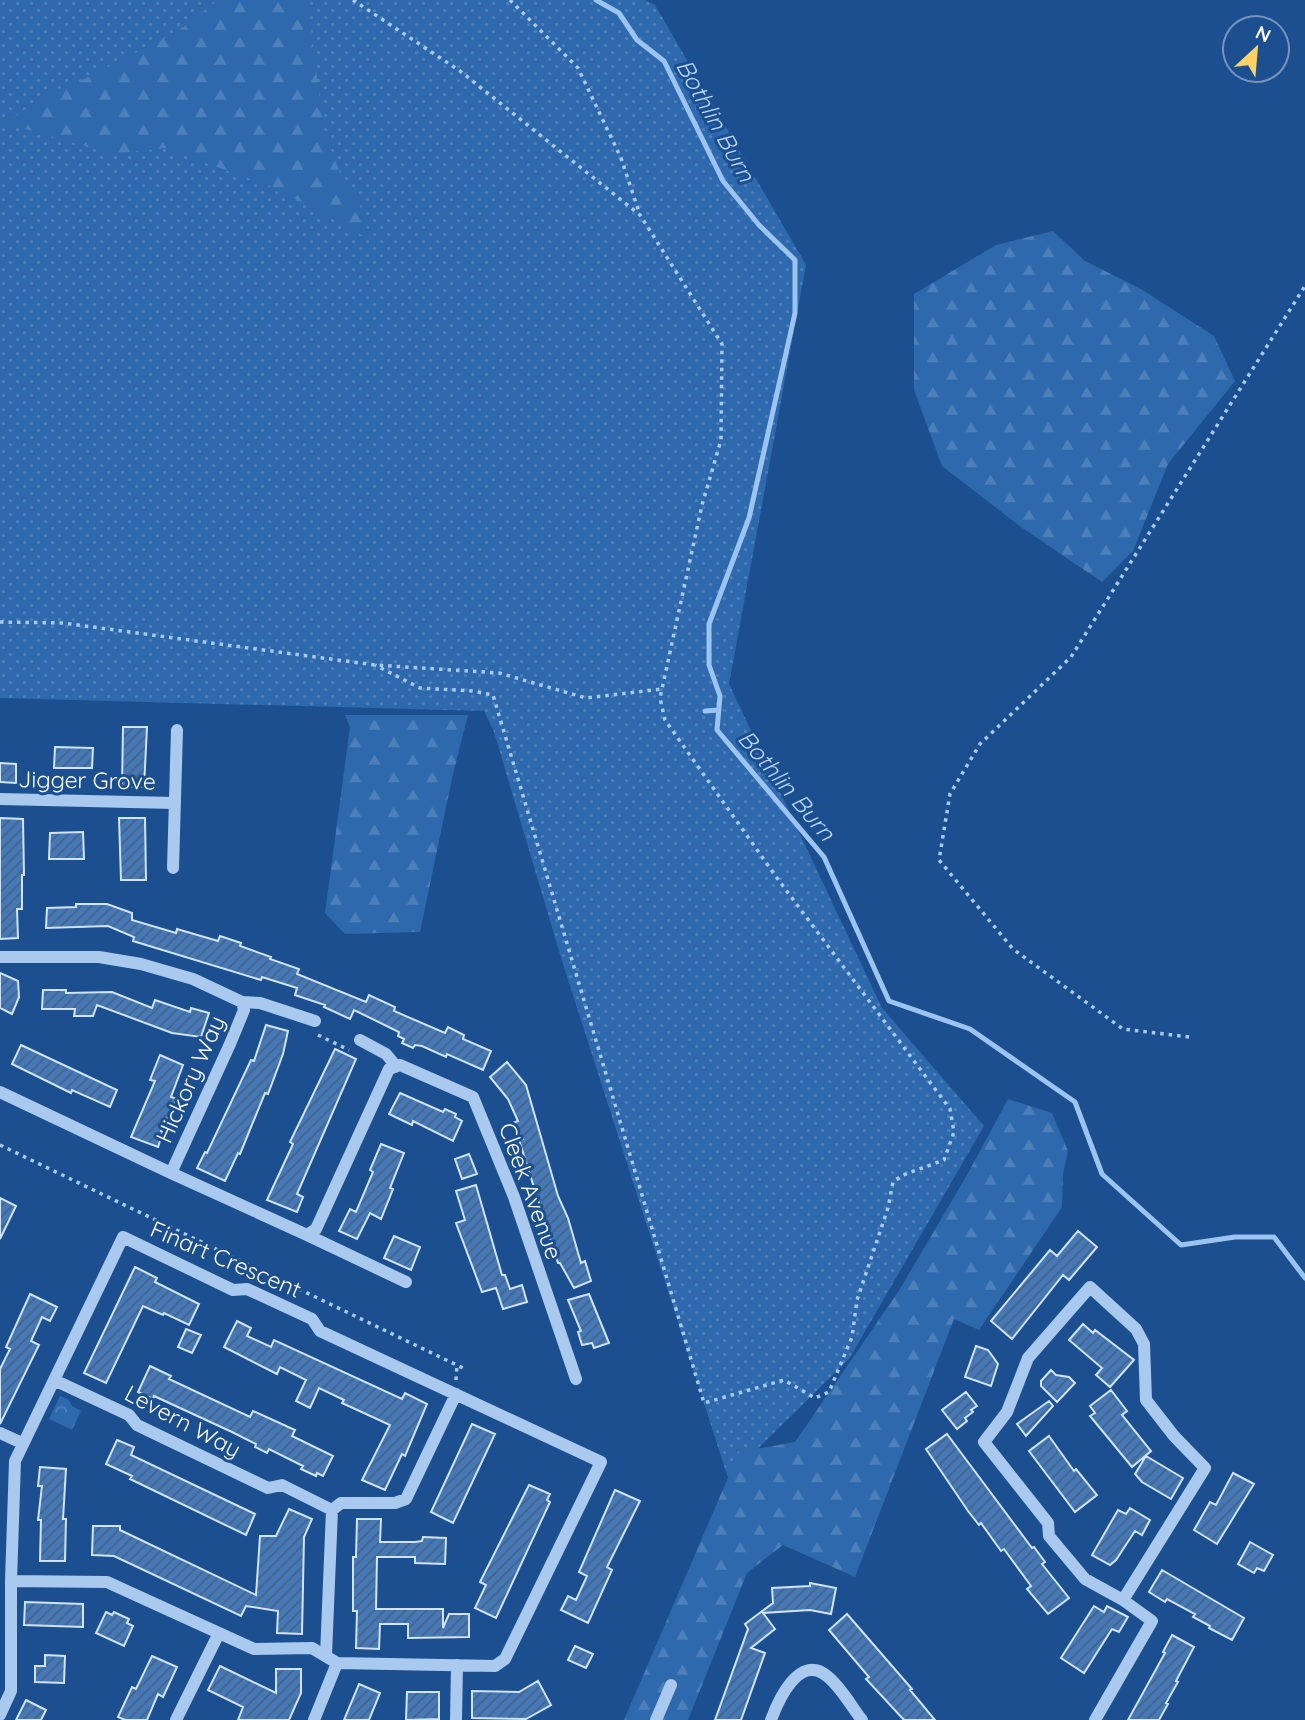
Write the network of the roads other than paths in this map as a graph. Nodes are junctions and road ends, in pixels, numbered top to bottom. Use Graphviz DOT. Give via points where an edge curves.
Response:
graph roads {
  1 [pos="177,730"];
  2 [pos="0,799"];
  3 [pos="173,803"];
  4 [pos="173,868"];
  5 [pos="0,957"];
  6 [pos="242,1002"];
  7 [pos="315,1021"];
  8 [pos="360,1040"];
  9 [pos="396,1066"];
  10 [pos="0,1092"];
  11 [pos="171,1173"];
  12 [pos="307,1235"];
  13 [pos="406,1282"];
  14 [pos="576,1379"];
  15 [pos="54,1380"];
  16 [pos="456,1394"];
  17 [pos="0,1433"];
  18 [pos="22,1443"];
  19 [pos="331,1510"];
  20 [pos="11,1581"];
  21 [pos="1124,1600"];
  22 [pos="219,1633"];
  23 [pos="326,1655"];
  24 [pos="337,1663"];
  25 [pos="457,1665"];
  26 [pos="671,1685"];
  27 [pos="0,1715"];
  28 [pos="176,1720"];
  29 [pos="314,1720"];
  30 [pos="456,1720"];
  31 [pos="656,1720"];
  32 [pos="771,1720"];
  33 [pos="862,1720"];
  34 [pos="1095,1720"];
  1 -- 3 [label="street, Jigger Grove"];
  2 -- 3 [label="street, Jigger Grove"];
  3 -- 4 [label="street, Jigger Grove"];
  5 -- 6 [label="street, Hickory Way" via="99,957 141,964 192,979"];
  6 -- 7 [label="street, Hickory Way" via="260,1003"];
  6 -- 11 [label="street, Hickory Way" via="244,1010 230,1044"];
  8 -- 9 [label="street, Cleek Avenue" via="386,1054"];
  9 -- 12 [label="street" via="389,1069 316,1229"];
  9 -- 14 [label="street, Cleek Avenue" via="473,1097 514,1197"];
  10 -- 11 [label="street"];
  11 -- 12 [label="street"];
  12 -- 13 [label="street"];
  15 -- 16 [label="street, Finart Crescent" via="123,1237 233,1290 247,1289 312,1319 320,1331"];
  15 -- 18 [label="street, Finart Crescent"];
  15 -- 19 [label="street, Levern Way" via="129,1415 137,1426 268,1488 282,1485"];
  16 -- 19 [label="street" via="406,1499 341,1503"];
  16 -- 25 [label="street, Finart Crescent" via="601,1462 505,1659 495,1666"];
  17 -- 18 [label="street"];
  18 -- 20 [label="street, Finart Crescent" via="15,1461"];
  19 -- 23 [label="street"];
  20 -- 22 [label="street" via="107,1582"];
  20 -- 27 [label="street, Finart Crescent" via="11,1691"];
  21 -- 21 [label="street" via="1085,1579 1049,1536 1048,1523 984,1443 1007,1412 1028,1357 1090,1287 1136,1329 1144,1344 1146,1400 1205,1468"];
  21 -- 34 [label="street" via="1152,1621"];
  22 -- 23 [label="street" via="254,1649 312,1648"];
  22 -- 28 [label="street"];
  23 -- 24 [label="street"];
  24 -- 25 [label="street, Finart Crescent"];
  24 -- 29 [label="street"];
  25 -- 30 [label="street"];
  26 -- 31 [label="street"];
  32 -- 33 [label="street" via="782,1693 805,1671 827,1675"];
}
